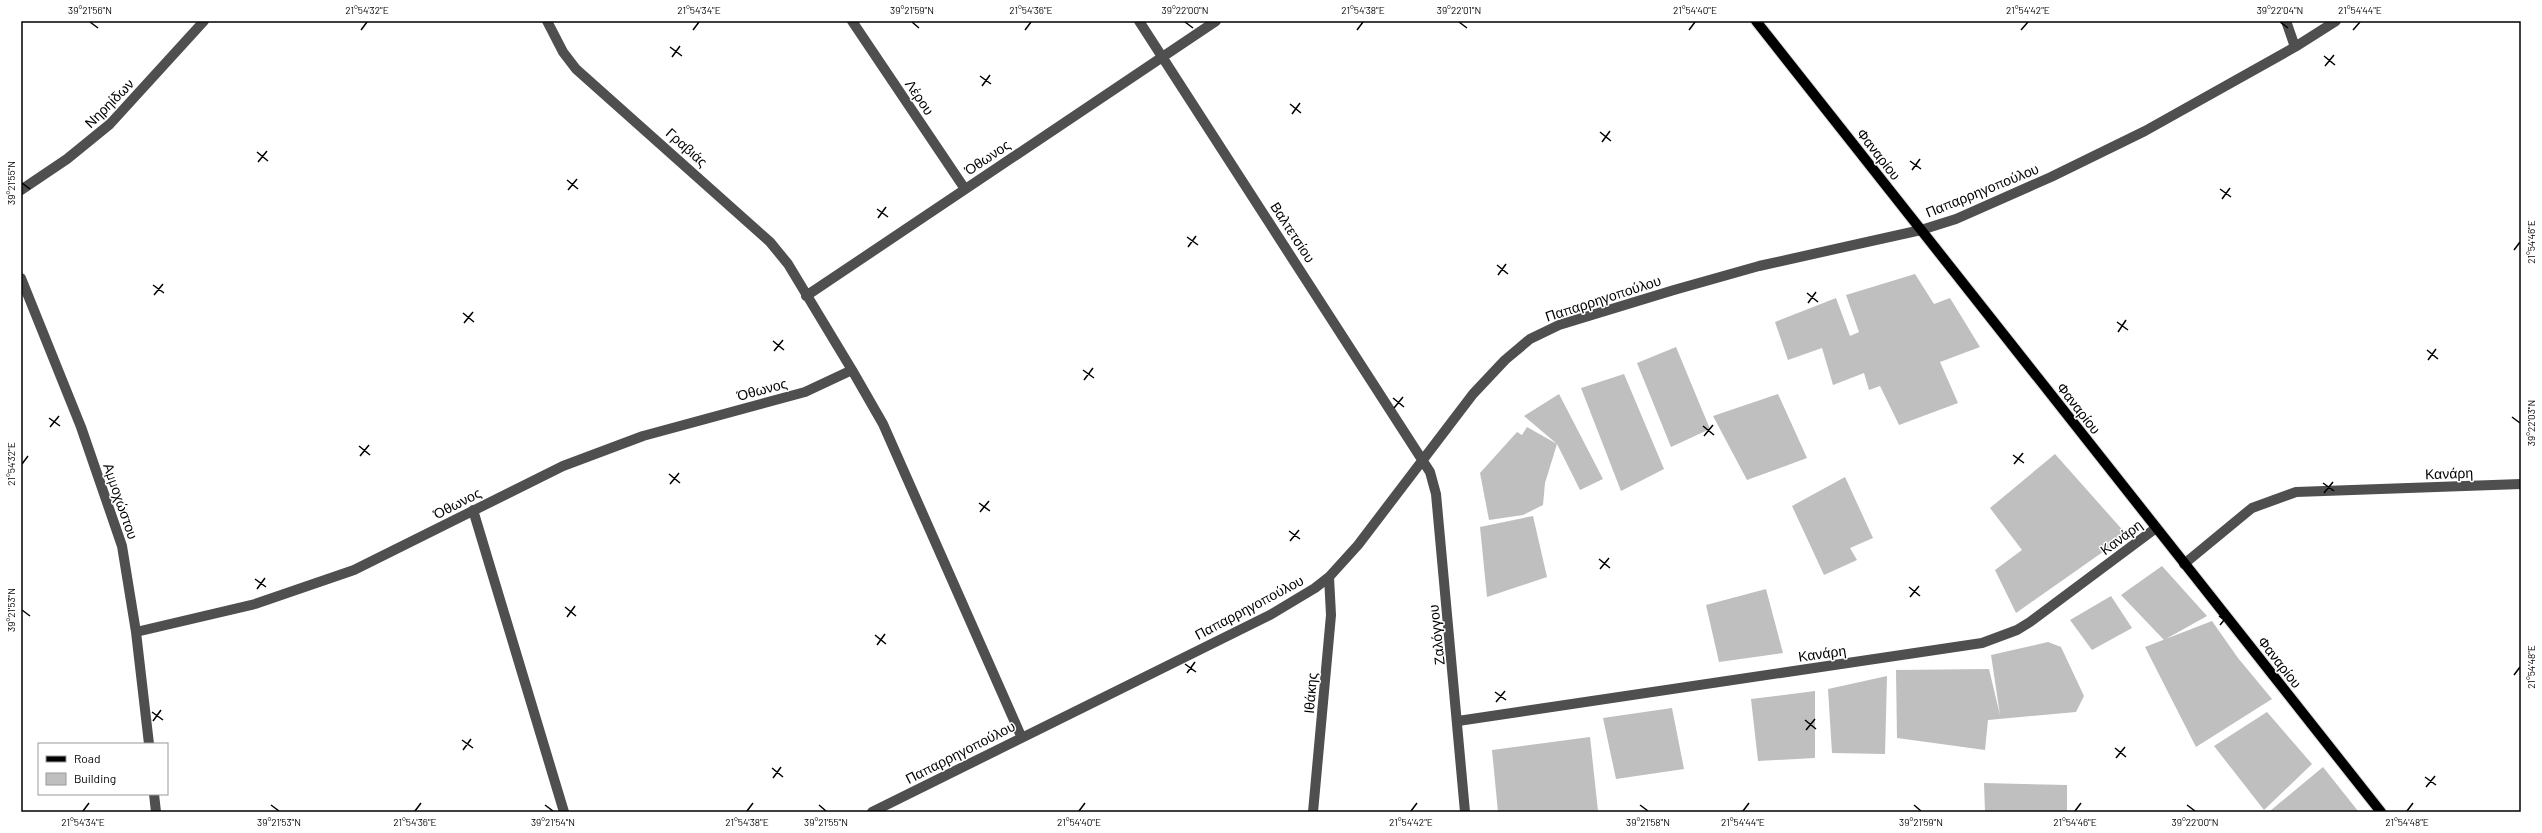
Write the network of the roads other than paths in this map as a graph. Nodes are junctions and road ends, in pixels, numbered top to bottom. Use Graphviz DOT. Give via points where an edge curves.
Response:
graph roads {
  1 [pos="204,21"];
  2 [pos="547,21"];
  3 [pos="852,21"];
  4 [pos="1140,21"];
  5 [pos="1216,21"];
  6 [pos="1756,21"];
  7 [pos="2286,21"];
  8 [pos="2336,21"];
  9 [pos="2295,47"];
  10 [pos="1162,57"];
  11 [pos="965,189"];
  12 [pos="21,190"];
  13 [pos="1921,230"];
  14 [pos="21,278"];
  15 [pos="806,296"];
  16 [pos="852,370"];
  17 [pos="1422,458"];
  18 [pos="2521,484"];
  19 [pos="473,510"];
  20 [pos="2156,528"];
  21 [pos="2184,564"];
  22 [pos="1329,577"];
  23 [pos="136,632"];
  24 [pos="1458,721"];
  25 [pos="1021,736"];
  26 [pos="148,743"];
  27 [pos="154,795"];
  28 [pos="156,812"];
  29 [pos="564,812"];
  30 [pos="872,812"];
  31 [pos="1313,812"];
  32 [pos="1465,812"];
  33 [pos="2381,812"];
  1 -- 12 [label="street, Νηρηίδων" via="110,124 67,159"];
  2 -- 15 [label="street, Γραβιάς" via="563,52 576,69 752,224 788,264"];
  3 -- 11 [label="street, Λέρου"];
  4 -- 10 [label="street, Βαλτετσίου"];
  5 -- 10 [label="street, Όθωνος"];
  6 -- 13 [label="main road, Φαναρίου"];
  7 -- 9 [label="street"];
  8 -- 9 [label="street, Παπαρρηγοπούλου"];
  9 -- 13 [label="street, Παπαρρηγοπούλου" via="2145,131 2051,177 1956,219"];
  10 -- 11 [label="street, Όθωνος"];
  10 -- 17 [label="street, Βαλτετσίου"];
  11 -- 15 [label="street, Όθωνος"];
  13 -- 17 [label="street, Παπαρρηγοπούλου" via="1759,266 1579,318 1544,332 1517,349 1493,373"];
  13 -- 20 [label="main road, Φαναρίου"];
  14 -- 23 [label="street, Αμμοχώστου" via="81,427 122,546"];
  15 -- 16 [label="street"];
  16 -- 19 [label="street, Όθωνος" via="805,392 643,436 593,453"];
  16 -- 25 [label="street" via="883,424"];
  17 -- 22 [label="street, Παπαρρηγοπούλου" via="1358,545"];
  17 -- 24 [label="street, Ζαλόγγου" via="1430,472 1436,494"];
  18 -- 21 [label="street, Κανάρη" via="2296,492 2252,508"];
  19 -- 23 [label="street, Όθωνος" via="354,570 255,604"];
  19 -- 29 [label="street"];
  20 -- 21 [label="main road, Φαναρίου"];
  20 -- 24 [label="street, Κανάρη" via="2030,622 2017,630 1982,643"];
  21 -- 33 [label="main road, Φαναρίου"];
  22 -- 25 [label="street, Παπαρρηγοπούλου" via="1270,615"];
  22 -- 31 [label="street, Ιθάκης" via="1331,615"];
  23 -- 26 [label="street, Αμμοχώστου"];
  24 -- 32 [label="street, Ζαλόγγου"];
  25 -- 30 [label="street, Παπαρρηγοπούλου"];
  27 -- 28 [label="street"];
}
